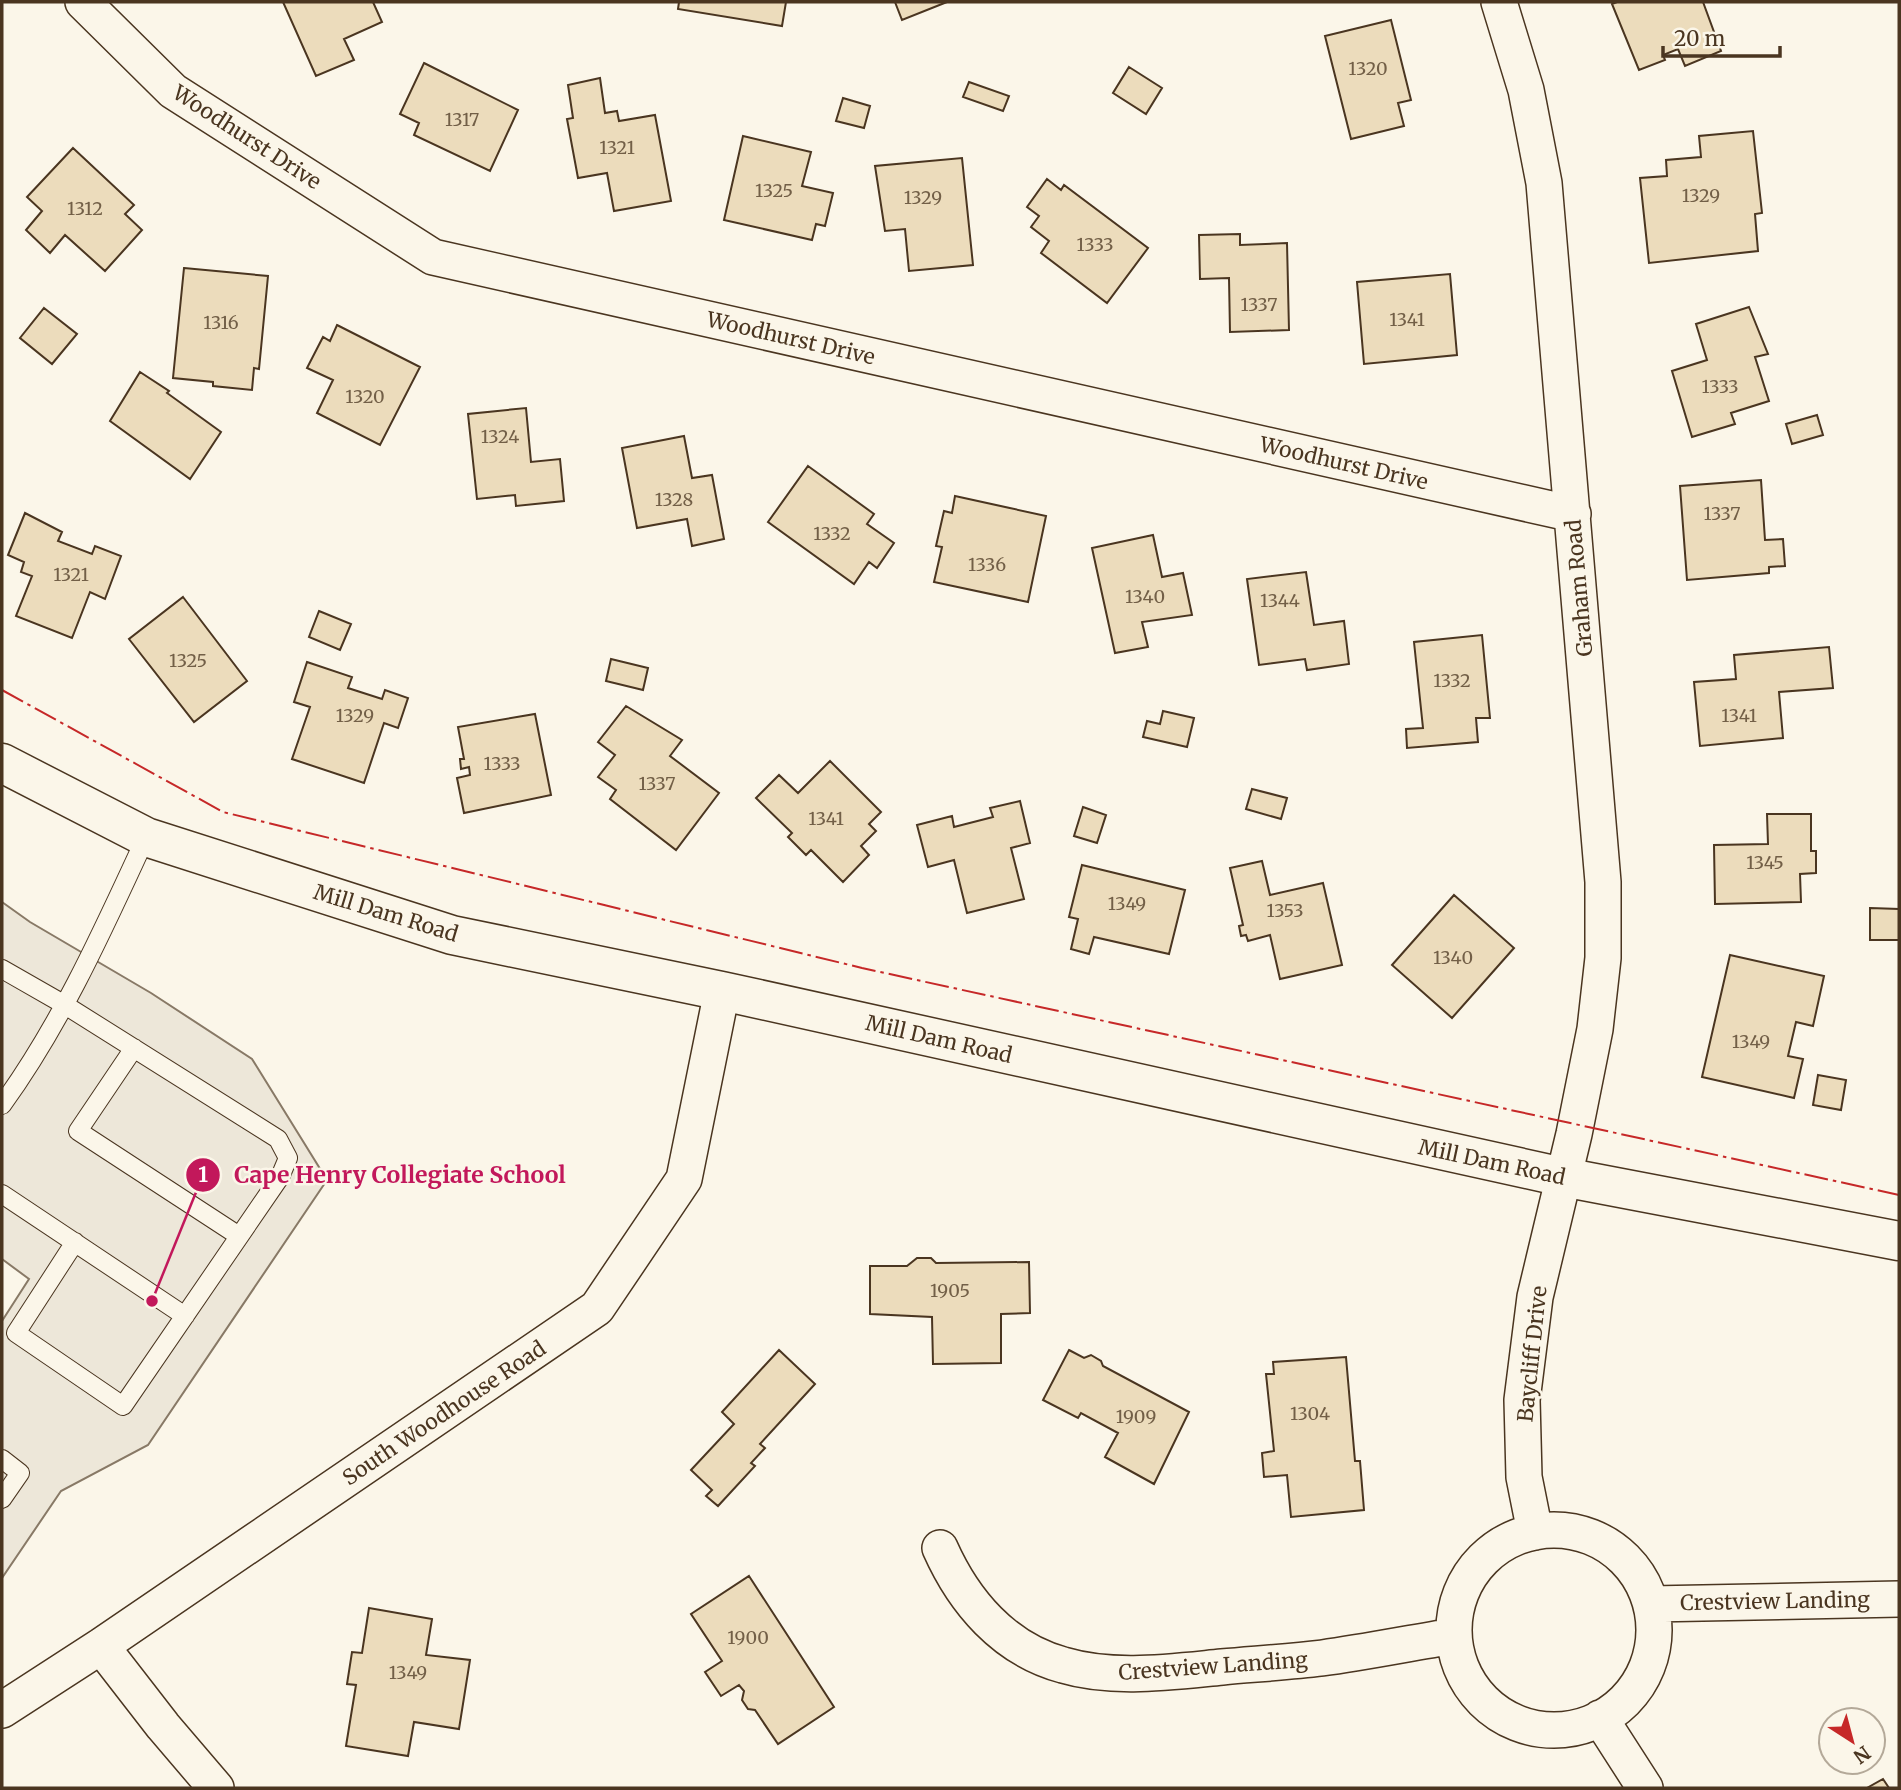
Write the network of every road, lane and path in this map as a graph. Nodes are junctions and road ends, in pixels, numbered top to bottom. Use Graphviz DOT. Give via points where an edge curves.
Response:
graph roads {
  1 [pos="83,2"];
  2 [pos="1499,2"];
  3 [pos="1573,514"];
  4 [pos="2,762"];
  5 [pos="146,837"];
  6 [pos="2,969"];
  7 [pos="722,991"];
  8 [pos="65,1005"];
  9 [pos="134,1048"];
  10 [pos="2,1105"];
  11 [pos="1563,1177"];
  12 [pos="2,1194"];
  13 [pos="239,1236"];
  14 [pos="1899,1241"];
  15 [pos="75,1242"];
  16 [pos="185,1316"];
  17 [pos="2,1459"];
  18 [pos="2,1499"];
  19 [pos="1535,1532"];
  20 [pos="940,1548"];
  21 [pos="1899,1599"];
  22 [pos="1651,1604"];
  23 [pos="1454,1636"];
  24 [pos="101,1646"];
  25 [pos="2,1710"];
  26 [pos="1600,1718"];
  27 [pos="216,1788"];
  28 [pos="1645,1788"];
  1 -- 3 [label="street, Woodhurst Drive" via="173,91 433,257"];
  2 -- 3 [label="street, Graham Road" via="1526,90 1544,183"];
  3 -- 11 [label="street, Graham Road" via="1603,881 1603,958 1595,1029"];
  4 -- 5 [label="street, Mill Dam Road"];
  5 -- 7 [label="street, Mill Dam Road" via="452,936"];
  5 -- 8 [label="lane"];
  6 -- 8 [label="lane"];
  7 -- 11 [label="street, Mill Dam Road"];
  7 -- 24 [label="street, South Woodhouse Road" via="684,1179 597,1308"];
  8 -- 9 [label="lane"];
  8 -- 10 [label="lane"];
  9 -- 13 [label="lane" via="278,1139 288,1158"];
  9 -- 13 [label="lane" via="78,1132"];
  11 -- 14 [label="street, Mill Dam Road"];
  11 -- 19 [label="street, Baycliff Drive" via="1535,1297 1522,1400 1524,1477"];
  12 -- 15 [label="lane"];
  13 -- 16 [label="lane"];
  15 -- 16 [label="lane"];
  15 -- 16 [label="lane" via="16,1333 123,1406"];
  17 -- 18 [label="lane" via="20,1472"];
  19 -- 22 [label="street" via="1584,1534 1607,1545 1627,1560"];
  19 -- 23 [label="street" via="1508,1541 1473,1573 1456,1608"];
  20 -- 23 [label="street, Crestview Landing" via="973,1606 990,1624 1023,1648 1062,1665 1111,1674 1323,1658"];
  21 -- 22 [label="street, Crestview Landing"];
  22 -- 26 [label="street" via="1650,1657 1639,1682 1622,1703"];
  23 -- 26 [label="street" via="1459,1664 1472,1689 1492,1709 1517,1723 1545,1730 1573,1728"];
  24 -- 25 [label="street, South Woodhouse Road"];
  24 -- 27 [label="street"];
  26 -- 28 [label="street"];
}
